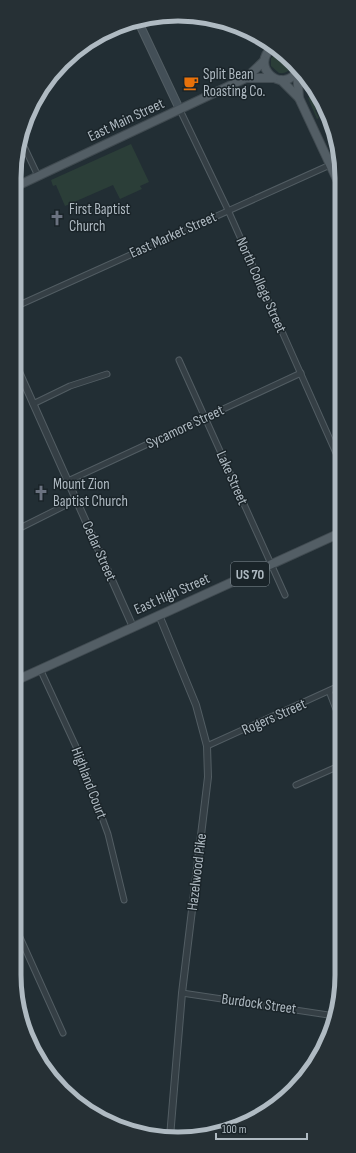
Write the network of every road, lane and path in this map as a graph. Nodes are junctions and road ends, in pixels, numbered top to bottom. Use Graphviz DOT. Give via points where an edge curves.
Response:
graph roads {
  1 [pos="140,25"];
  2 [pos="266,48"];
  3 [pos="270,51"];
  4 [pos="265,58"];
  5 [pos="295,73"];
  6 [pos="298,77"];
  7 [pos="246,78"];
  8 [pos="277,79"];
  9 [pos="299,98"];
  10 [pos="180,110"];
  11 [pos="24,147"];
  12 [pos="334,163"];
  13 [pos="330,165"];
  14 [pos="335,175"];
  15 [pos="38,176"];
  16 [pos="21,184"];
  17 [pos="228,210"];
  18 [pos="21,304"];
  19 [pos="178,360"];
  20 [pos="301,373"];
  21 [pos="107,374"];
  22 [pos="21,376"];
  23 [pos="33,404"];
  24 [pos="205,418"];
  25 [pos="335,451"];
  26 [pos="68,481"];
  27 [pos="76,500"];
  28 [pos="21,528"];
  29 [pos="335,535"];
  30 [pos="271,564"];
  31 [pos="285,595"];
  32 [pos="159,615"];
  33 [pos="133,628"];
  34 [pos="41,671"];
  35 [pos="21,679"];
  36 [pos="335,688"];
  37 [pos="329,691"];
  38 [pos="335,706"];
  39 [pos="207,746"];
  40 [pos="335,768"];
  41 [pos="296,785"];
  42 [pos="124,900"];
  43 [pos="21,939"];
  44 [pos="182,993"];
  45 [pos="330,1015"];
  46 [pos="64,1033"];
  47 [pos="170,1132"];
  1 -- 10 [label="main road"];
  2 -- 4 [label="main road"];
  3 -- 4 [label="main road, East Main Street"];
  4 -- 7 [label="main road, East Main Street"];
  4 -- 8 [label="main road" via="267,72"];
  5 -- 8 [label="main road" via="290,78"];
  6 -- 9 [label="main road"];
  7 -- 8 [label="main road, East Main Street"];
  7 -- 10 [label="main road, East Main Street"];
  8 -- 9 [label="main road"];
  9 -- 13 [label="main road"];
  10 -- 15 [label="main road, East Main Street"];
  10 -- 17 [label="street, North College Street"];
  11 -- 15 [label="street"];
  12 -- 13 [label="street, East Market Street"];
  13 -- 14 [label="main road"];
  13 -- 17 [label="street, East Market Street"];
  15 -- 16 [label="main road, East Main Street"];
  17 -- 18 [label="street, East Market Street"];
  17 -- 20 [label="street, North College Street"];
  19 -- 24 [label="street, Lake Street"];
  20 -- 24 [label="street, Sycamore Street"];
  20 -- 25 [label="street, North College Street"];
  21 -- 23 [label="street" via="70,386"];
  22 -- 23 [label="street, Cedar Street"];
  23 -- 26 [label="street, Cedar Street"];
  24 -- 26 [label="street, Sycamore Street"];
  24 -- 30 [label="street, Lake Street"];
  26 -- 27 [label="street, Cedar Street"];
  27 -- 28 [label="street"];
  27 -- 33 [label="street, Cedar Street"];
  29 -- 30 [label="main road, East High Street / US 70"];
  30 -- 31 [label="street, Lake Street"];
  30 -- 32 [label="main road, East High Street / US 70"];
  32 -- 33 [label="main road, East High Street / US 70"];
  32 -- 39 [label="street, Hazelwood Pike" via="196,705"];
  33 -- 34 [label="main road, East High Street / US 70"];
  34 -- 35 [label="main road, East High Street / US 70"];
  34 -- 42 [label="street, Highland Court" via="81,758 108,834"];
  36 -- 37 [label="street, Rogers Street"];
  37 -- 38 [label="street"];
  37 -- 39 [label="street, Rogers Street"];
  39 -- 44 [label="street, Hazelwood Pike" via="208,777"];
  40 -- 41 [label="street"];
  43 -- 46 [label="street"];
  44 -- 45 [label="street, Burdock Street"];
  44 -- 47 [label="street, Hazelwood Pike"];
}
